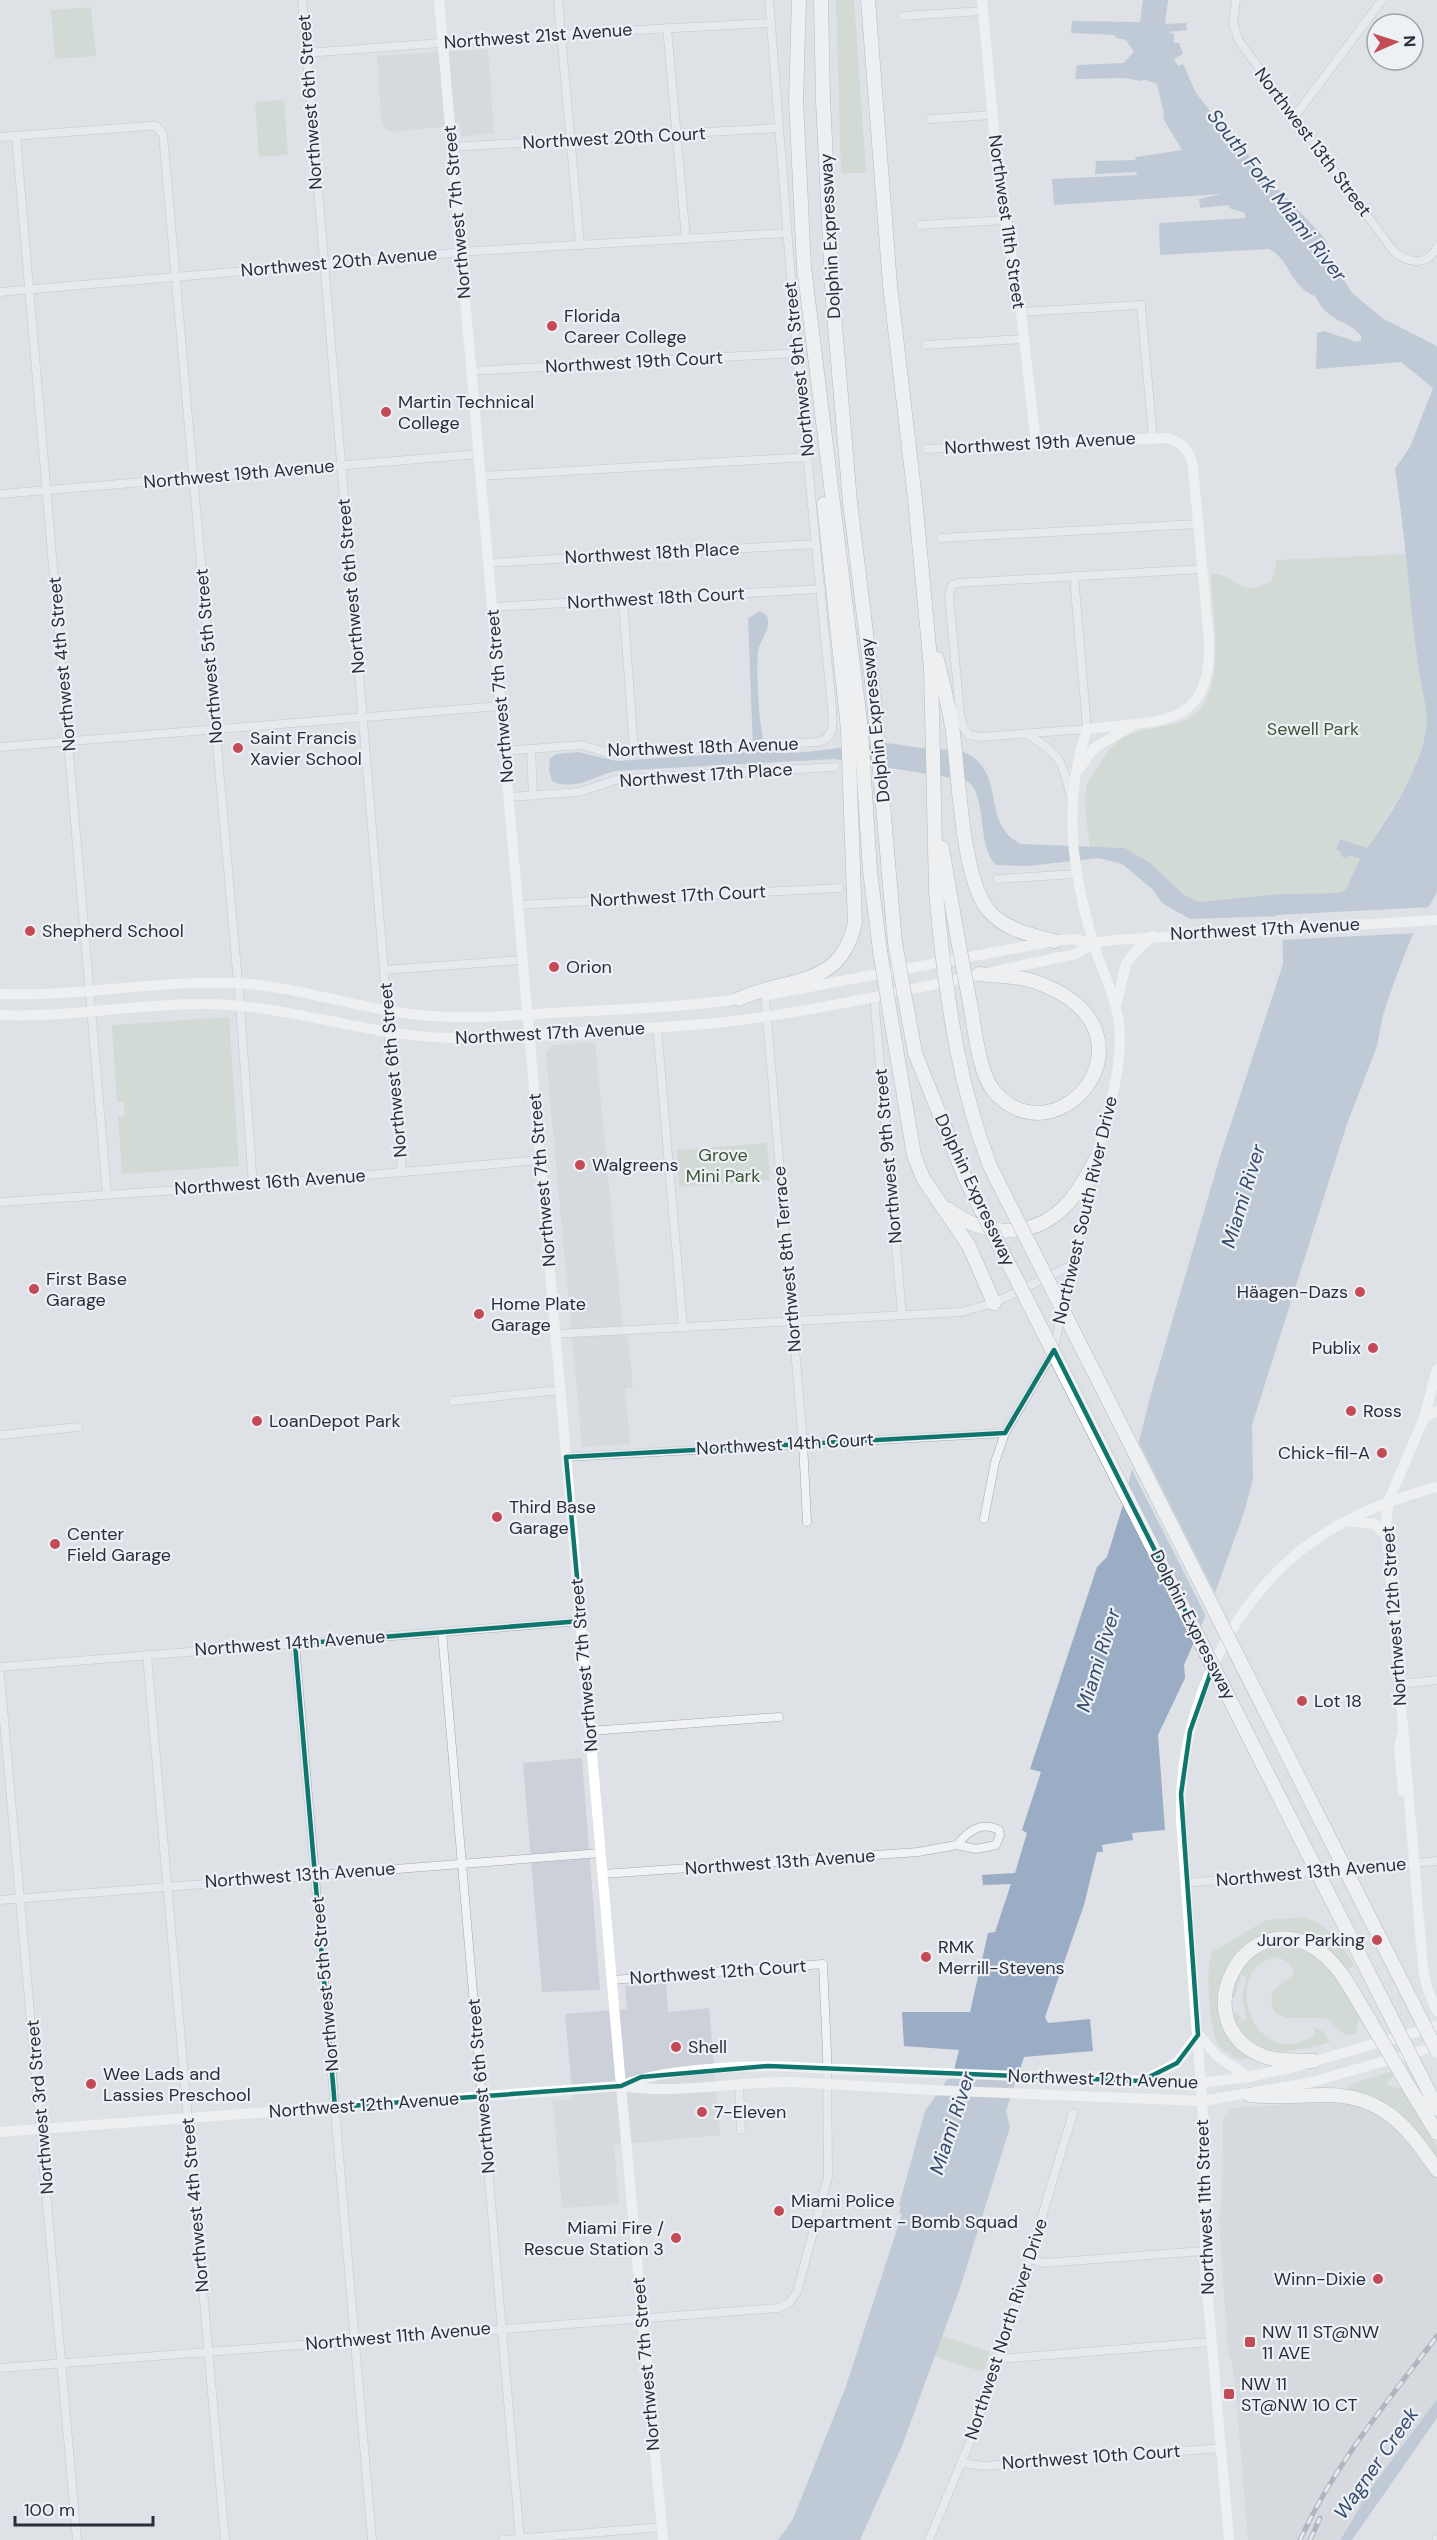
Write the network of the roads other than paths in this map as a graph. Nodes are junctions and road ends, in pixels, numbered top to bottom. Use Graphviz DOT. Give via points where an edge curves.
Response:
graph roads {
  1 [pos="302,0"];
  2 [pos="439,0"];
  3 [pos="558,0"];
  4 [pos="769,0"];
  5 [pos="799,0"];
  6 [pos="821,0"];
  7 [pos="868,0"];
  8 [pos="1236,0"];
  9 [pos="1382,0"];
  10 [pos="983,5"];
  11 [pos="903,16"];
  12 [pos="771,23"];
  13 [pos="667,28"];
  14 [pos="561,34"];
  15 [pos="443,42"];
  16 [pos="306,53"];
  17 [pos="992,115"];
  18 [pos="1295,116"];
  19 [pos="931,119"];
  20 [pos="777,128"];
  21 [pos="677,134"];
  22 [pos="16,136"];
  23 [pos="0,137"];
  24 [pos="572,140"];
  25 [pos="452,147"];
  26 [pos="1006,220"];
  27 [pos="920,225"];
  28 [pos="786,233"];
  29 [pos="686,239"];
  30 [pos="580,245"];
  31 [pos="1437,247"];
  32 [pos="460,252"];
  33 [pos="323,263"];
  34 [pos="175,276"];
  35 [pos="29,290"];
  36 [pos="0,292"];
  37 [pos="1021,312"];
  38 [pos="1024,339"];
  39 [pos="926,345"];
  40 [pos="797,353"];
  41 [pos="471,371"];
  42 [pos="1153,438"];
  43 [pos="1036,444"];
  44 [pos="927,449"];
  45 [pos="478,454"];
  46 [pos="808,457"];
  47 [pos="340,465"];
  48 [pos="481,476"];
  49 [pos="194,477"];
  50 [pos="47,490"];
  51 [pos="0,494"];
  52 [pos="1198,524"];
  53 [pos="941,538"];
  54 [pos="816,544"];
  55 [pos="488,563"];
  56 [pos="1202,569"];
  57 [pos="1074,576"];
  58 [pos="821,589"];
  59 [pos="623,601"];
  60 [pos="492,607"];
  61 [pos="926,610"];
  62 [pos="500,706"];
  63 [pos="362,717"];
  64 [pos="1138,723"];
  65 [pos="215,729"];
  66 [pos="1087,729"];
  67 [pos="1028,734"];
  68 [pos="829,737"];
  69 [pos="69,742"];
  70 [pos="1098,745"];
  71 [pos="0,747"];
  72 [pos="531,749"];
  73 [pos="635,750"];
  74 [pos="504,751"];
  75 [pos="834,767"];
  76 [pos="1077,773"];
  77 [pos="857,779"];
  78 [pos="534,796"];
  79 [pos="508,797"];
  80 [pos="1071,799"];
  81 [pos="935,814"];
  82 [pos="1077,874"];
  83 [pos="998,879"];
  84 [pos="839,888"];
  85 [pos="518,905"];
  86 [pos="1437,920"];
  87 [pos="1154,935"];
  88 [pos="1054,941"];
  89 [pos="1094,943"];
  90 [pos="522,960"];
  91 [pos="384,970"];
  92 [pos="978,974"];
  93 [pos="238,983"];
  94 [pos="90,991"];
  95 [pos="0,994"];
  96 [pos="765,995"];
  97 [pos="874,996"];
  98 [pos="740,999"];
  99 [pos="240,1005"];
  100 [pos="1116,1006"];
  101 [pos="386,1011"];
  102 [pos="92,1012"];
  103 [pos="527,1014"];
  104 [pos="766,1015"];
  105 [pos="0,1016"];
  106 [pos="657,1027"];
  107 [pos="390,1033"];
  108 [pos="529,1035"];
  109 [pos="1096,1159"];
  110 [pos="540,1160"];
  111 [pos="402,1172"];
  112 [pos="253,1185"];
  113 [pos="106,1194"];
  114 [pos="937,1201"];
  115 [pos="0,1203"];
  116 [pos="1072,1264"];
  117 [pos="994,1303"];
  118 [pos="902,1315"];
  119 [pos="793,1321"];
  120 [pos="683,1328"];
  121 [pos="555,1334"];
  122 [pos="1437,1369"];
  123 [pos="560,1390"];
  124 [pos="453,1401"];
  125 [pos="1437,1411"];
  126 [pos="1424,1418"];
  127 [pos="78,1427"];
  128 [pos="1005,1433"];
  129 [pos="0,1435"];
  130 [pos="803,1443"];
  131 [pos="566,1457"];
  132 [pos="1437,1487"];
  133 [pos="1389,1500"];
  134 [pos="984,1519"];
  135 [pos="1346,1521"];
  136 [pos="807,1522"];
  137 [pos="1387,1537"];
  138 [pos="581,1622"];
  139 [pos="442,1632"];
  140 [pos="295,1644"];
  141 [pos="147,1655"];
  142 [pos="0,1667"];
  143 [pos="0,1675"];
  144 [pos="1437,1680"];
  145 [pos="1398,1684"];
  146 [pos="779,1717"];
  147 [pos="590,1731"];
  148 [pos="957,1845"];
  149 [pos="601,1853"];
  150 [pos="1437,1860"];
  151 [pos="462,1863"];
  152 [pos="1415,1863"];
  153 [pos="315,1874"];
  154 [pos="603,1874"];
  155 [pos="1186,1882"];
  156 [pos="168,1886"];
  157 [pos="21,1899"];
  158 [pos="0,1900"];
  159 [pos="612,1980"];
  160 [pos="1437,2011"];
  161 [pos="1437,2026"];
  162 [pos="1198,2035"];
  163 [pos="1437,2046"];
  164 [pos="1437,2051"];
  165 [pos="1314,2061"];
  166 [pos="1248,2077"];
  167 [pos="1141,2081"];
  168 [pos="738,2083"];
  169 [pos="1201,2083"];
  170 [pos="621,2086"];
  171 [pos="1250,2095"];
  172 [pos="482,2096"];
  173 [pos="1202,2101"];
  174 [pos="335,2108"];
  175 [pos="1437,2109"];
  176 [pos="1073,2113"];
  177 [pos="187,2119"];
  178 [pos="41,2130"];
  179 [pos="741,2130"];
  180 [pos="0,2132"];
  181 [pos="1437,2133"];
  182 [pos="1437,2170"];
  183 [pos="1204,2251"];
  184 [pos="1030,2259"];
  185 [pos="794,2299"];
  186 [pos="642,2318"];
  187 [pos="503,2328"];
  188 [pos="355,2340"];
  189 [pos="1211,2342"];
  190 [pos="208,2352"];
  191 [pos="999,2359"];
  192 [pos="62,2364"];
  193 [pos="0,2368"];
  194 [pos="1221,2448"];
  195 [pos="961,2463"];
  196 [pos="662,2528"];
  197 [pos="520,2539"];
  198 [pos="77,2540"];
  199 [pos="225,2540"];
  200 [pos="372,2540"];
  201 [pos="503,2540"];
  202 [pos="663,2540"];
  203 [pos="929,2540"];
  204 [pos="1229,2540"];
  1 -- 16 [label="street, Northwest 6th Street"];
  2 -- 15 [label="main road, Northwest 7th Street"];
  3 -- 14 [label="street"];
  4 -- 12 [label="street, Northwest 9th Street"];
  5 -- 77 [label="highway" via="797,166 804,267 855,729"];
  6 -- 175 [label="highway, Dolphin Expressway, bridge" via="833,302 850,502 866,623 895,943 915,1053 965,1178"];
  7 -- 61 [label="highway, Dolphin Expressway" via="890,285"];
  8 -- 18 [label="street, Northwest 13th Street" via="1233,23 1239,41"];
  9 -- 18 [label="street"];
  10 -- 11 [label="street"];
  10 -- 17 [label="main road, Northwest 11th Street"];
  12 -- 13 [label="street, Northwest 21st Avenue"];
  12 -- 20 [label="street, Northwest 9th Street"];
  13 -- 14 [label="street, Northwest 21st Avenue"];
  13 -- 21 [label="street"];
  14 -- 15 [label="street, Northwest 21st Avenue"];
  14 -- 24 [label="street"];
  15 -- 16 [label="street, Northwest 21st Avenue"];
  15 -- 25 [label="main road, Northwest 7th Street"];
  16 -- 33 [label="street, Northwest 6th Street"];
  17 -- 19 [label="street"];
  17 -- 26 [label="main road, Northwest 11th Street"];
  18 -- 31 [label="street, Northwest 13th Street" via="1392,249 1404,260 1422,261 1432,256"];
  20 -- 21 [label="street, Northwest 20th Court"];
  20 -- 28 [label="street, Northwest 9th Street"];
  21 -- 24 [label="street, Northwest 20th Court"];
  21 -- 29 [label="street"];
  22 -- 23 [label="street"];
  22 -- 34 [label="street, Northwest 5th Street" via="149,126 160,129"];
  22 -- 35 [label="street, Northwest 4th Street"];
  24 -- 25 [label="street, Northwest 20th Court"];
  24 -- 30 [label="street"];
  25 -- 32 [label="main road, Northwest 7th Street"];
  26 -- 27 [label="street"];
  26 -- 37 [label="main road, Northwest 11th Street"];
  28 -- 29 [label="street, Northwest 20th Avenue"];
  28 -- 40 [label="street, Northwest 9th Street"];
  29 -- 30 [label="street, Northwest 20th Avenue"];
  30 -- 32 [label="street, Northwest 20th Avenue"];
  32 -- 33 [label="street, Northwest 20th Avenue"];
  32 -- 41 [label="main road, Northwest 7th Street"];
  33 -- 34 [label="street, Northwest 20th Avenue"];
  33 -- 47 [label="street, Northwest 6th Street"];
  34 -- 35 [label="street, Northwest 20th Avenue"];
  34 -- 49 [label="street, Northwest 5th Street"];
  35 -- 36 [label="street, Northwest 20th Avenue"];
  35 -- 50 [label="street, Northwest 4th Street"];
  37 -- 38 [label="main road, Northwest 11th Street"];
  37 -- 42 [label="street" via="1141,305"];
  38 -- 39 [label="street"];
  38 -- 43 [label="main road, Northwest 11th Street"];
  40 -- 41 [label="street, Northwest 19th Court"];
  40 -- 46 [label="street, Northwest 9th Street"];
  41 -- 45 [label="main road, Northwest 7th Street"];
  42 -- 43 [label="main road, Northwest 19th Avenue"];
  42 -- 52 [label="main road" via="1175,440 1190,455"];
  43 -- 44 [label="street, Northwest 19th Avenue"];
  45 -- 47 [label="street, Northwest 19th Avenue"];
  45 -- 48 [label="main road, Northwest 7th Street"];
  46 -- 48 [label="street"];
  46 -- 54 [label="street, Northwest 9th Street"];
  47 -- 49 [label="street, Northwest 19th Avenue"];
  47 -- 63 [label="street, Northwest 6th Street"];
  48 -- 55 [label="main road, Northwest 7th Street"];
  49 -- 50 [label="street, Northwest 19th Avenue"];
  49 -- 65 [label="street, Northwest 5th Street"];
  50 -- 51 [label="street, Northwest 19th Avenue"];
  50 -- 69 [label="street, Northwest 4th Street"];
  52 -- 53 [label="street"];
  52 -- 56 [label="main road"];
  54 -- 55 [label="street, Northwest 18th Place"];
  54 -- 58 [label="street, Northwest 9th Street"];
  55 -- 60 [label="main road, Northwest 7th Street"];
  56 -- 57 [label="street"];
  56 -- 64 [label="main road" via="1210,654 1206,684 1179,714 1162,721"];
  57 -- 66 [label="street"];
  57 -- 67 [label="street" via="959,583 952,585 949,593 960,713 966,732 977,737"];
  58 -- 59 [label="street, Northwest 18th Court"];
  58 -- 68 [label="street, Northwest 9th Street" via="833,722"];
  59 -- 60 [label="street, Northwest 18th Court"];
  59 -- 73 [label="street"];
  60 -- 62 [label="main road, Northwest 7th Street"];
  61 -- 81 [label="highway, Dolphin Expressway"];
  61 -- 88 [label="highway" via="955,748 970,867 982,902 1017,931"];
  62 -- 63 [label="street"];
  62 -- 74 [label="main road, Northwest 7th Street"];
  63 -- 65 [label="street"];
  63 -- 91 [label="street, Northwest 6th Street"];
  64 -- 66 [label="main road"];
  64 -- 70 [label="main road"];
  65 -- 69 [label="street"];
  65 -- 93 [label="street, Northwest 5th Street"];
  66 -- 67 [label="street"];
  66 -- 70 [label="main road" via="1096,736"];
  66 -- 76 [label="main road"];
  67 -- 80 [label="street" via="1059,758 1066,771"];
  68 -- 73 [label="street, Northwest 18th Avenue" via="818,742"];
  69 -- 71 [label="street"];
  69 -- 94 [label="street, Northwest 4th Street"];
  70 -- 76 [label="main road"];
  72 -- 73 [label="street, Northwest 18th Avenue" via="581,746 609,753"];
  72 -- 74 [label="street, Northwest 18th Avenue"];
  72 -- 78 [label="street"];
  74 -- 79 [label="main road, Northwest 7th Street"];
  75 -- 78 [label="street, Northwest 17th Place" via="619,779 579,792"];
  76 -- 80 [label="main road"];
  77 -- 98 [label="highway" via="856,903 851,941 829,969 814,978 757,991"];
  77 -- 114 [label="highway, bridge" via="909,1135 923,1178"];
  78 -- 79 [label="street, Northwest 17th Place"];
  79 -- 85 [label="main road, Northwest 7th Street"];
  80 -- 82 [label="main road"];
  81 -- 92 [label="highway, bridge" via="984,1070 993,1089 1018,1108 1041,1112 1062,1107 1083,1093 1096,1072 1100,1049 1086,1014 1040,983"];
  81 -- 164 [label="highway, Dolphin Expressway, bridge" via="940,934 955,1048 974,1126 990,1167"];
  82 -- 83 [label="street"];
  82 -- 89 [label="main road, Northwest South River Drive"];
  84 -- 85 [label="street, Northwest 17th Court"];
  85 -- 90 [label="main road, Northwest 7th Street"];
  86 -- 87 [label="main road, Northwest 17th Avenue"];
  87 -- 89 [label="main road, Northwest 17th Avenue"];
  87 -- 100 [label="main road" via="1126,964"];
  88 -- 89 [label="main road, Northwest 17th Avenue"];
  88 -- 96 [label="main road, Northwest 17th Avenue"];
  89 -- 92 [label="main road, Northwest 17th Avenue" via="1076,954"];
  89 -- 100 [label="main road, Northwest South River Drive"];
  90 -- 91 [label="street"];
  90 -- 103 [label="main road, Northwest 7th Street"];
  91 -- 101 [label="street, Northwest 6th Street"];
  92 -- 97 [label="main road, Northwest 17th Avenue"];
  93 -- 94 [label="main road, Northwest 17th Avenue"];
  93 -- 99 [label="street, Northwest 5th Street"];
  93 -- 101 [label="main road, Northwest 17th Avenue" via="308,993"];
  94 -- 95 [label="main road, Northwest 17th Avenue"];
  94 -- 102 [label="street, Northwest 4th Street"];
  96 -- 98 [label="main road, Northwest 17th Avenue"];
  96 -- 104 [label="street, Northwest 8th Terrace"];
  97 -- 104 [label="main road, Northwest 17th Avenue"];
  97 -- 118 [label="street, Northwest 9th Street"];
  98 -- 103 [label="main road, Northwest 17th Avenue"];
  99 -- 102 [label="main road, Northwest 17th Avenue" via="175,1005"];
  99 -- 107 [label="main road, Northwest 17th Avenue" via="284,1010"];
  99 -- 112 [label="street, Northwest 5th Street"];
  100 -- 109 [label="main road, Northwest South River Drive" via="1119,1054"];
  101 -- 103 [label="main road, Northwest 17th Avenue" via="451,1017"];
  101 -- 107 [label="street, Northwest 6th Street"];
  102 -- 105 [label="main road, Northwest 17th Avenue"];
  102 -- 113 [label="street, Northwest 4th Street"];
  103 -- 108 [label="main road, Northwest 7th Street"];
  104 -- 106 [label="main road, Northwest 17th Avenue"];
  104 -- 119 [label="street, Northwest 8th Terrace"];
  106 -- 108 [label="main road, Northwest 17th Avenue"];
  106 -- 120 [label="street"];
  107 -- 108 [label="main road, Northwest 17th Avenue" via="451,1039"];
  107 -- 111 [label="street, Northwest 6th Street"];
  108 -- 110 [label="main road, Northwest 7th Street"];
  109 -- 114 [label="highway" via="1071,1200 1039,1225 1016,1231 991,1231 971,1225"];
  109 -- 116 [label="street, Northwest South River Drive"];
  110 -- 111 [label="street, Northwest 16th Avenue"];
  110 -- 121 [label="main road, Northwest 7th Street"];
  111 -- 112 [label="street, Northwest 16th Avenue"];
  112 -- 113 [label="street, Northwest 16th Avenue"];
  113 -- 115 [label="street, Northwest 16th Avenue"];
  114 -- 117 [label="highway" via="969,1246"];
  116 -- 117 [label="street"];
  116 -- 128 [label="street, Northwest South River Drive" via="1053,1353"];
  117 -- 118 [label="street" via="961,1312"];
  118 -- 119 [label="street"];
  119 -- 120 [label="street"];
  119 -- 130 [label="street, Northwest 8th Terrace"];
  120 -- 121 [label="street"];
  121 -- 123 [label="main road, Northwest 7th Street"];
  122 -- 126 [label="main road"];
  123 -- 124 [label="street"];
  123 -- 131 [label="main road, Northwest 7th Street"];
  125 -- 126 [label="main road"];
  126 -- 133 [label="main road"];
  127 -- 129 [label="street"];
  128 -- 130 [label="street, Northwest 14th Court"];
  128 -- 134 [label="street, Northwest South River Drive"];
  130 -- 131 [label="street, Northwest 14th Court"];
  130 -- 136 [label="street, Northwest 8th Terrace"];
  131 -- 138 [label="main road, Northwest 7th Street"];
  132 -- 133 [label="main road"];
  133 -- 135 [label="main road"];
  133 -- 137 [label="main road, Northwest 12th Street"];
  135 -- 137 [label="main road" via="1375,1524"];
  135 -- 155 [label="main road, Northwest 11th Street" via="1306,1546 1277,1572 1217,1658 1200,1698 1184,1766 1180,1808"];
  137 -- 145 [label="main road, Northwest 12th Street"];
  138 -- 139 [label="street, Northwest 14th Avenue"];
  138 -- 147 [label="main road, Northwest 7th Street"];
  139 -- 140 [label="street, Northwest 14th Avenue"];
  139 -- 151 [label="street, Northwest 6th Street"];
  140 -- 141 [label="street, Northwest 14th Avenue"];
  140 -- 153 [label="street, Northwest 5th Street"];
  141 -- 142 [label="street, Northwest 14th Avenue"];
  141 -- 156 [label="street, Northwest 4th Street"];
  143 -- 157 [label="street, Northwest 3rd Street"];
  144 -- 145 [label="street"];
  145 -- 152 [label="main road, Northwest 12th Street"];
  146 -- 147 [label="street"];
  147 -- 149 [label="main road, Northwest 7th Street"];
  148 -- 148 [label="street, Northwest 13th Avenue" via="996,1845 999,1830 983,1826 966,1834"];
  148 -- 154 [label="street, Northwest 13th Avenue" via="918,1852"];
  149 -- 151 [label="street, Northwest 13th Avenue"];
  149 -- 154 [label="main road, Northwest 7th Street"];
  150 -- 152 [label="street, Northwest 13th Avenue"];
  151 -- 153 [label="street, Northwest 13th Avenue"];
  151 -- 172 [label="street, Northwest 6th Street"];
  152 -- 155 [label="street, Northwest 13th Avenue"];
  152 -- 160 [label="main road, Northwest 12th Street" via="1425,1978"];
  153 -- 156 [label="street, Northwest 13th Avenue"];
  153 -- 174 [label="street, Northwest 5th Street"];
  154 -- 159 [label="main road, Northwest 7th Street"];
  155 -- 162 [label="main road, Northwest 11th Street"];
  156 -- 157 [label="street, Northwest 13th Avenue"];
  156 -- 177 [label="street, Northwest 4th Street"];
  157 -- 158 [label="street, Northwest 13th Avenue"];
  157 -- 178 [label="street, Northwest 3rd Street"];
  159 -- 170 [label="main road, Northwest 7th Street"];
  159 -- 185 [label="street, Northwest 12th Court" via="823,1964 828,2177"];
  161 -- 165 [label="main road, Northwest 12th Avenue"];
  162 -- 166 [label="main road" via="1217,2056"];
  162 -- 167 [label="main road" via="1177,2063"];
  162 -- 169 [label="main road, Northwest 11th Street"];
  163 -- 171 [label="main road, Northwest 12th Avenue" via="1339,2075"];
  165 -- 166 [label="main road, Northwest 12th Avenue"];
  165 -- 181 [label="highway, bridge" via="1265,2057 1238,2038 1227,2019 1227,1981 1239,1960 1256,1947 1276,1940 1295,1941 1308,1945 1336,1967"];
  166 -- 169 [label="main road, Northwest 12th Avenue"];
  167 -- 169 [label="main road, Northwest 12th Avenue"];
  167 -- 170 [label="main road, Northwest 12th Avenue, bridge" via="736,2067 641,2077"];
  168 -- 170 [label="main road, Northwest 12th Avenue" via="642,2089"];
  168 -- 173 [label="main road, Northwest 12th Avenue, bridge"];
  168 -- 179 [label="street"];
  169 -- 173 [label="main road, Northwest 11th Street"];
  170 -- 172 [label="main road, Northwest 12th Avenue"];
  170 -- 186 [label="main road, Northwest 7th Street"];
  171 -- 173 [label="main road, Northwest 12th Avenue"];
  171 -- 182 [label="highway" via="1341,2096 1373,2104 1407,2127"];
  172 -- 174 [label="main road, Northwest 12th Avenue"];
  172 -- 187 [label="street, Northwest 6th Street"];
  173 -- 183 [label="main road, Northwest 11th Street"];
  174 -- 177 [label="main road, Northwest 12th Avenue"];
  174 -- 188 [label="street, Northwest 5th Street"];
  176 -- 184 [label="street, Northwest North River Drive"];
  177 -- 178 [label="main road, Northwest 12th Avenue"];
  177 -- 190 [label="street, Northwest 4th Street"];
  178 -- 180 [label="main road, Northwest 12th Avenue"];
  178 -- 192 [label="street, Northwest 3rd Street"];
  183 -- 184 [label="street" via="1044,2263"];
  183 -- 189 [label="main road, Northwest 11th Street"];
  184 -- 191 [label="street, Northwest North River Drive"];
  185 -- 186 [label="street, Northwest 11th Avenue" via="778,2308"];
  186 -- 187 [label="street, Northwest 11th Avenue"];
  186 -- 196 [label="main road, Northwest 7th Street"];
  187 -- 188 [label="street, Northwest 11th Avenue"];
  187 -- 197 [label="street, Northwest 6th Street"];
  188 -- 190 [label="street, Northwest 11th Avenue"];
  188 -- 200 [label="street, Northwest 5th Street"];
  189 -- 191 [label="street"];
  189 -- 194 [label="main road, Northwest 11th Street"];
  190 -- 192 [label="street, Northwest 11th Avenue"];
  190 -- 199 [label="street, Northwest 4th Street"];
  191 -- 195 [label="street, Northwest North River Drive"];
  192 -- 193 [label="street, Northwest 11th Avenue"];
  192 -- 198 [label="street, Northwest 3rd Street"];
  194 -- 195 [label="street, Northwest 10th Court" via="984,2466"];
  194 -- 204 [label="main road, Northwest 11th Street"];
  195 -- 203 [label="street, Northwest North River Drive"];
  196 -- 197 [label="street"];
  196 -- 202 [label="main road, Northwest 7th Street"];
  197 -- 201 [label="street"];
}
